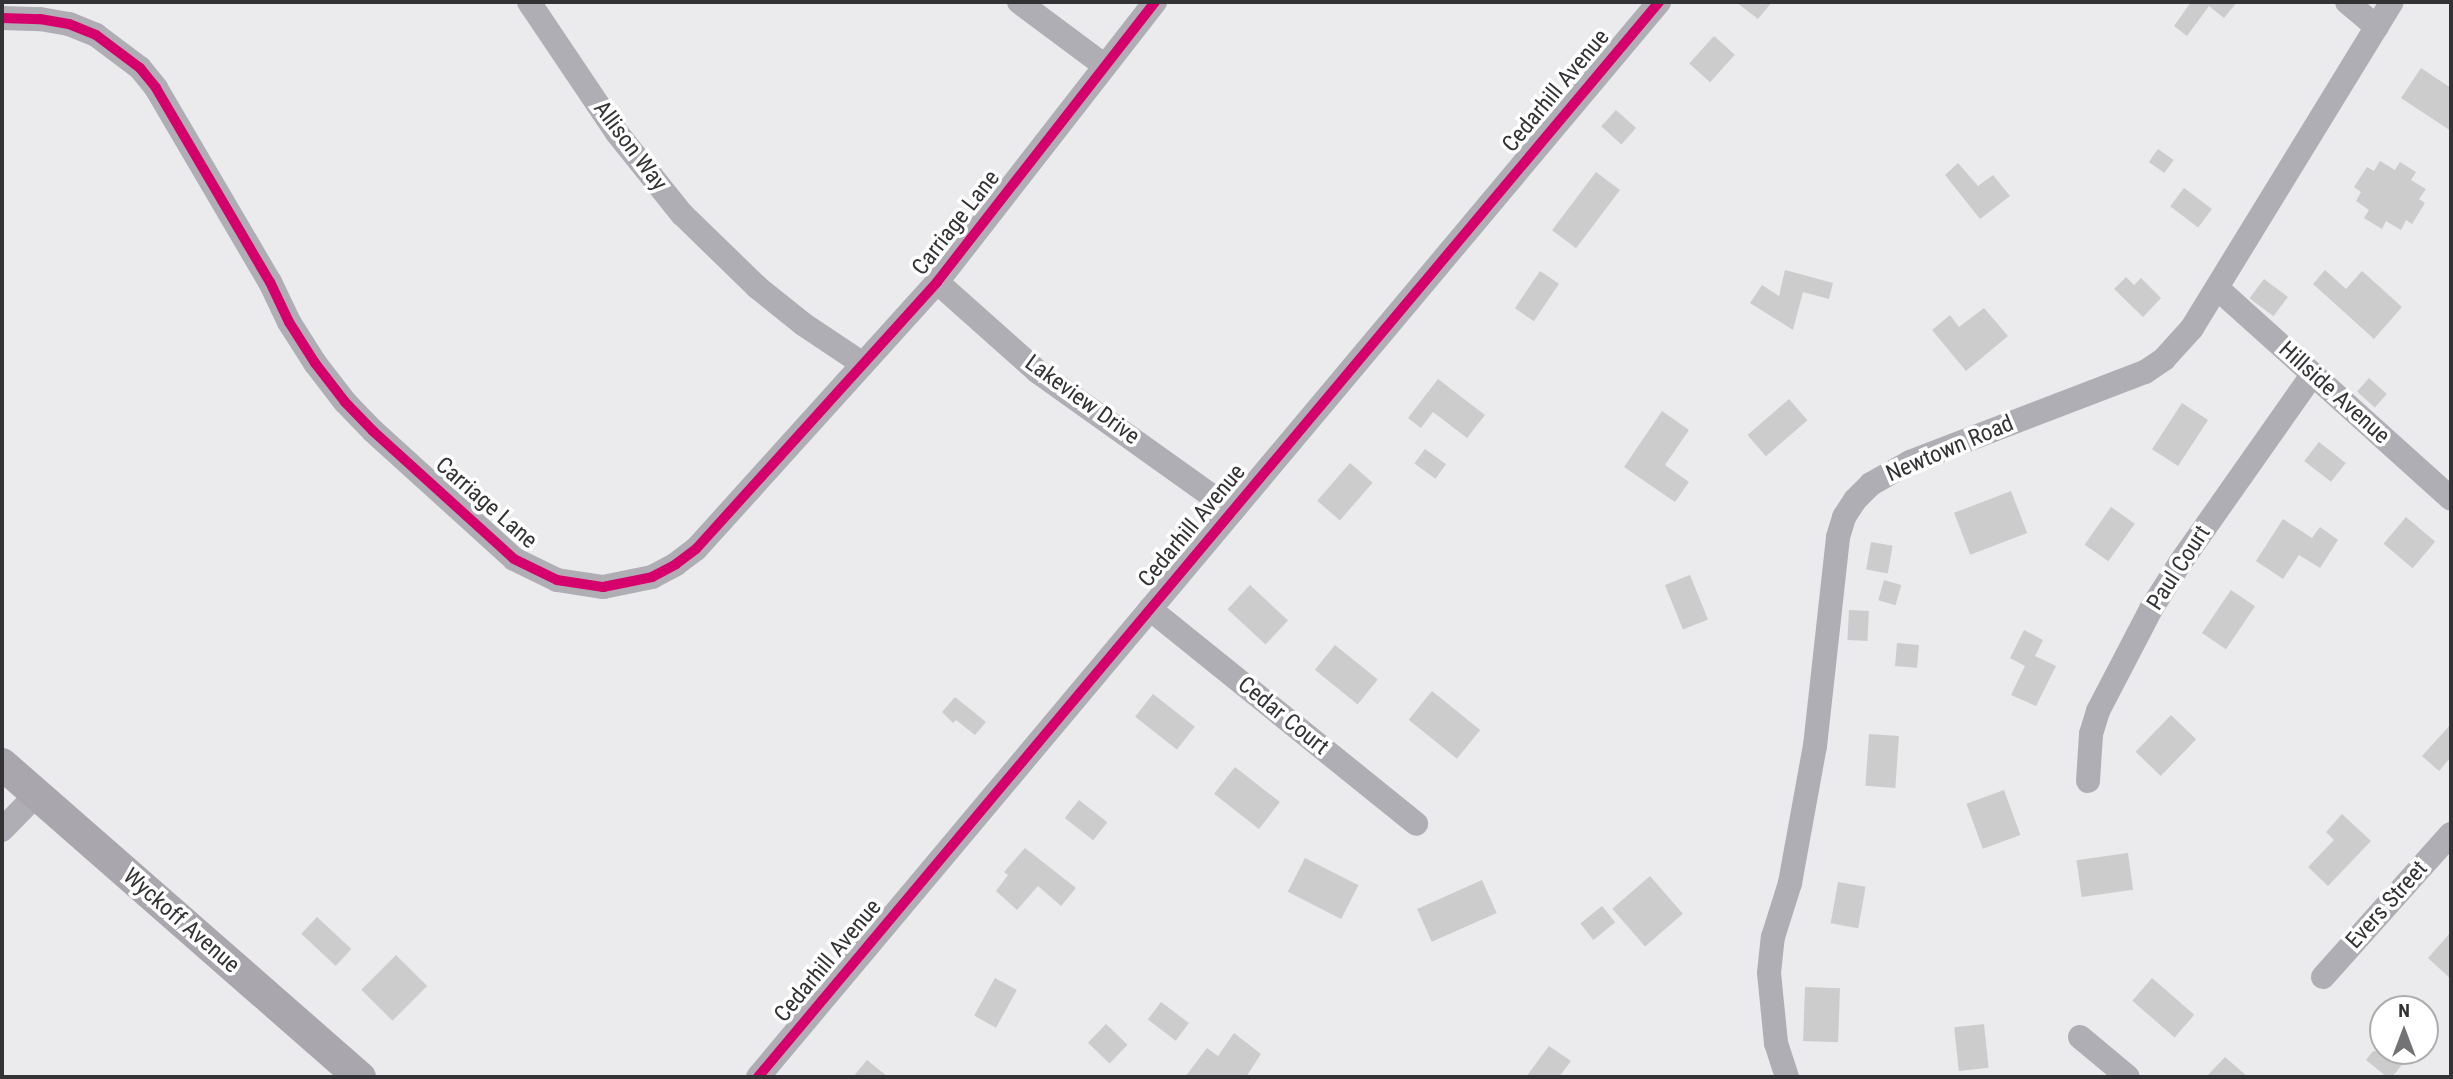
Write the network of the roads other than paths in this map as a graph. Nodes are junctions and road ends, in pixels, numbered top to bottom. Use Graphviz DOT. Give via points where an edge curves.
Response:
graph roads {
  1 [pos="529,2"];
  2 [pos="1019,2"];
  3 [pos="1155,2"];
  4 [pos="2347,2"];
  5 [pos="2392,2"];
  6 [pos="1647,6"];
  7 [pos="2,18"];
  8 [pos="2376,27"];
  9 [pos="1105,66"];
  10 [pos="937,282"];
  11 [pos="2217,288"];
  12 [pos="863,364"];
  13 [pos="2313,374"];
  14 [pos="2451,499"];
  15 [pos="1233,511"];
  16 [pos="1150,609"];
  17 [pos="2,764"];
  18 [pos="2088,781"];
  19 [pos="36,795"];
  20 [pos="1416,824"];
  21 [pos="2,830"];
  22 [pos="2451,834"];
  23 [pos="2323,977"];
  24 [pos="2080,1037"];
  25 [pos="360,1077"];
  26 [pos="758,1077"];
  27 [pos="1787,1077"];
  28 [pos="2128,1077"];
  1 -- 12 [label="street, Allison Way" via="643,169 682,214 747,278 803,324"];
  2 -- 9 [label="street"];
  3 -- 9 [label="street, Carriage Lane"];
  4 -- 8 [label="street"];
  5 -- 8 [label="street, Newtown Road"];
  6 -- 15 [label="street, Cedarhill Avenue"];
  7 -- 12 [label="street, Carriage Lane" via="69,24 96,35 140,68 156,88 296,332 345,402 505,552 556,580 603,587 628,584 676,564 696,549"];
  8 -- 11 [label="street, Newtown Road"];
  9 -- 10 [label="street, Carriage Lane"];
  10 -- 12 [label="street, Carriage Lane"];
  10 -- 15 [label="street, Lakeview Drive" via="1068,395"];
  11 -- 13 [label="street, Hillside Avenue"];
  11 -- 27 [label="street, Newtown Road" via="2182,342 2145,372 1910,462 1871,484 1844,517 1815,746 1769,973 1776,1043"];
  13 -- 14 [label="street, Hillside Avenue"];
  13 -- 18 [label="street, Paul Court" via="2180,563 2131,645 2095,723"];
  15 -- 16 [label="street, Cedarhill Avenue"];
  16 -- 20 [label="street, Cedar Court"];
  16 -- 26 [label="street, Cedarhill Avenue"];
  17 -- 19 [label="main road, Wyckoff Avenue"];
  19 -- 21 [label="street"];
  19 -- 25 [label="main road, Wyckoff Avenue"];
  22 -- 23 [label="street, Evers Street"];
  24 -- 28 [label="street"];
}
